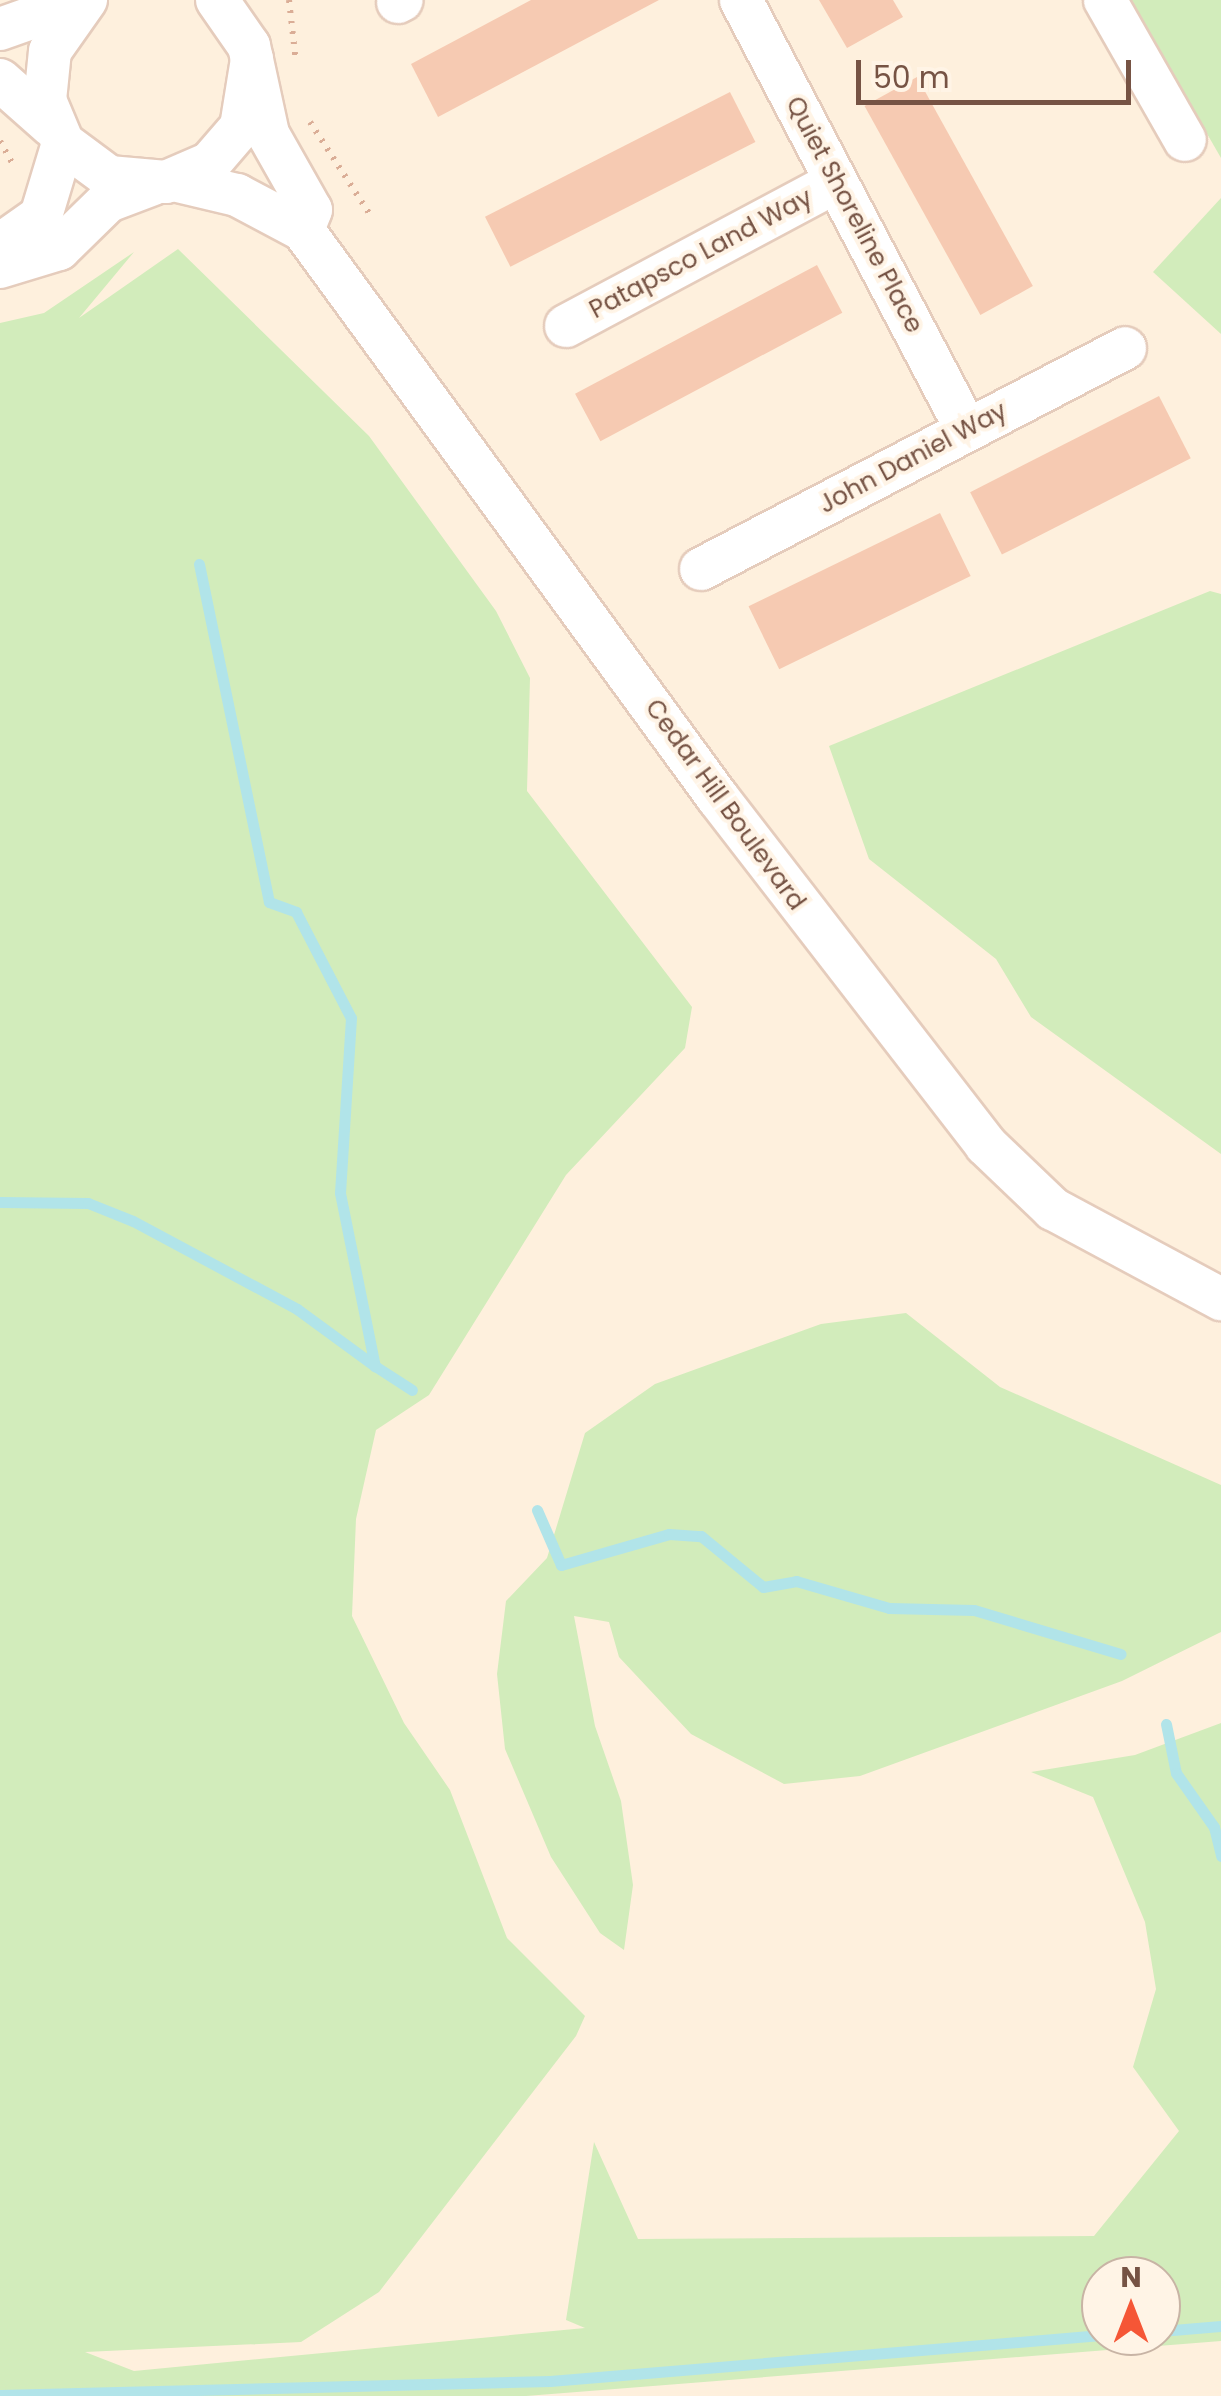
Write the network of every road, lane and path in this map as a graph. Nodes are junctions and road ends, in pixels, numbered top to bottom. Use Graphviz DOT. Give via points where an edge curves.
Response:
graph roads {
  1 [pos="84,0"];
  2 [pos="217,0"];
  3 [pos="248,0"];
  4 [pos="289,0"];
  5 [pos="740,0"];
  6 [pos="1106,0"];
  7 [pos="0,30"];
  8 [pos="251,52"];
  9 [pos="298,76"];
  10 [pos="0,80"];
  11 [pos="304,106"];
  12 [pos="57,134"];
  13 [pos="1185,140"];
  14 [pos="166,181"];
  15 [pos="836,182"];
  16 [pos="372,218"];
  17 [pos="304,230"];
  18 [pos="0,245"];
  19 [pos="0,267"];
  20 [pos="566,326"];
  21 [pos="1125,348"];
  22 [pos="967,430"];
  23 [pos="701,568"];
  24 [pos="1221,1299"];
  1 -- 7 [label="street"];
  1 -- 12 [label="street" via="50,51"];
  2 -- 8 [label="street, Cedar Hill Boulevard"];
  3 -- 8 [label="street"];
  4 -- 9 [label="path"];
  5 -- 15 [label="street, Quiet Shoreline Place"];
  6 -- 13 [label="street"];
  8 -- 14 [label="street" via="241,127 210,163"];
  8 -- 17 [label="street, Cedar Hill Boulevard" via="268,134 312,210"];
  10 -- 12 [label="street, Cedar Hill Boulevard"];
  11 -- 16 [label="path"];
  12 -- 14 [label="street, Cedar Hill Boulevard" via="109,178"];
  12 -- 18 [label="street" via="41,216"];
  14 -- 17 [label="street, Cedar Hill Boulevard" via="236,195"];
  14 -- 19 [label="street" via="108,201 59,249"];
  15 -- 20 [label="street, Patapsco Land Way"];
  15 -- 22 [label="street, Quiet Shoreline Place"];
  17 -- 24 [label="street, Cedar Hill Boulevard" via="752,844 986,1145 1053,1209"];
  21 -- 22 [label="street, John Daniel Way"];
  22 -- 23 [label="street, John Daniel Way"];
}
